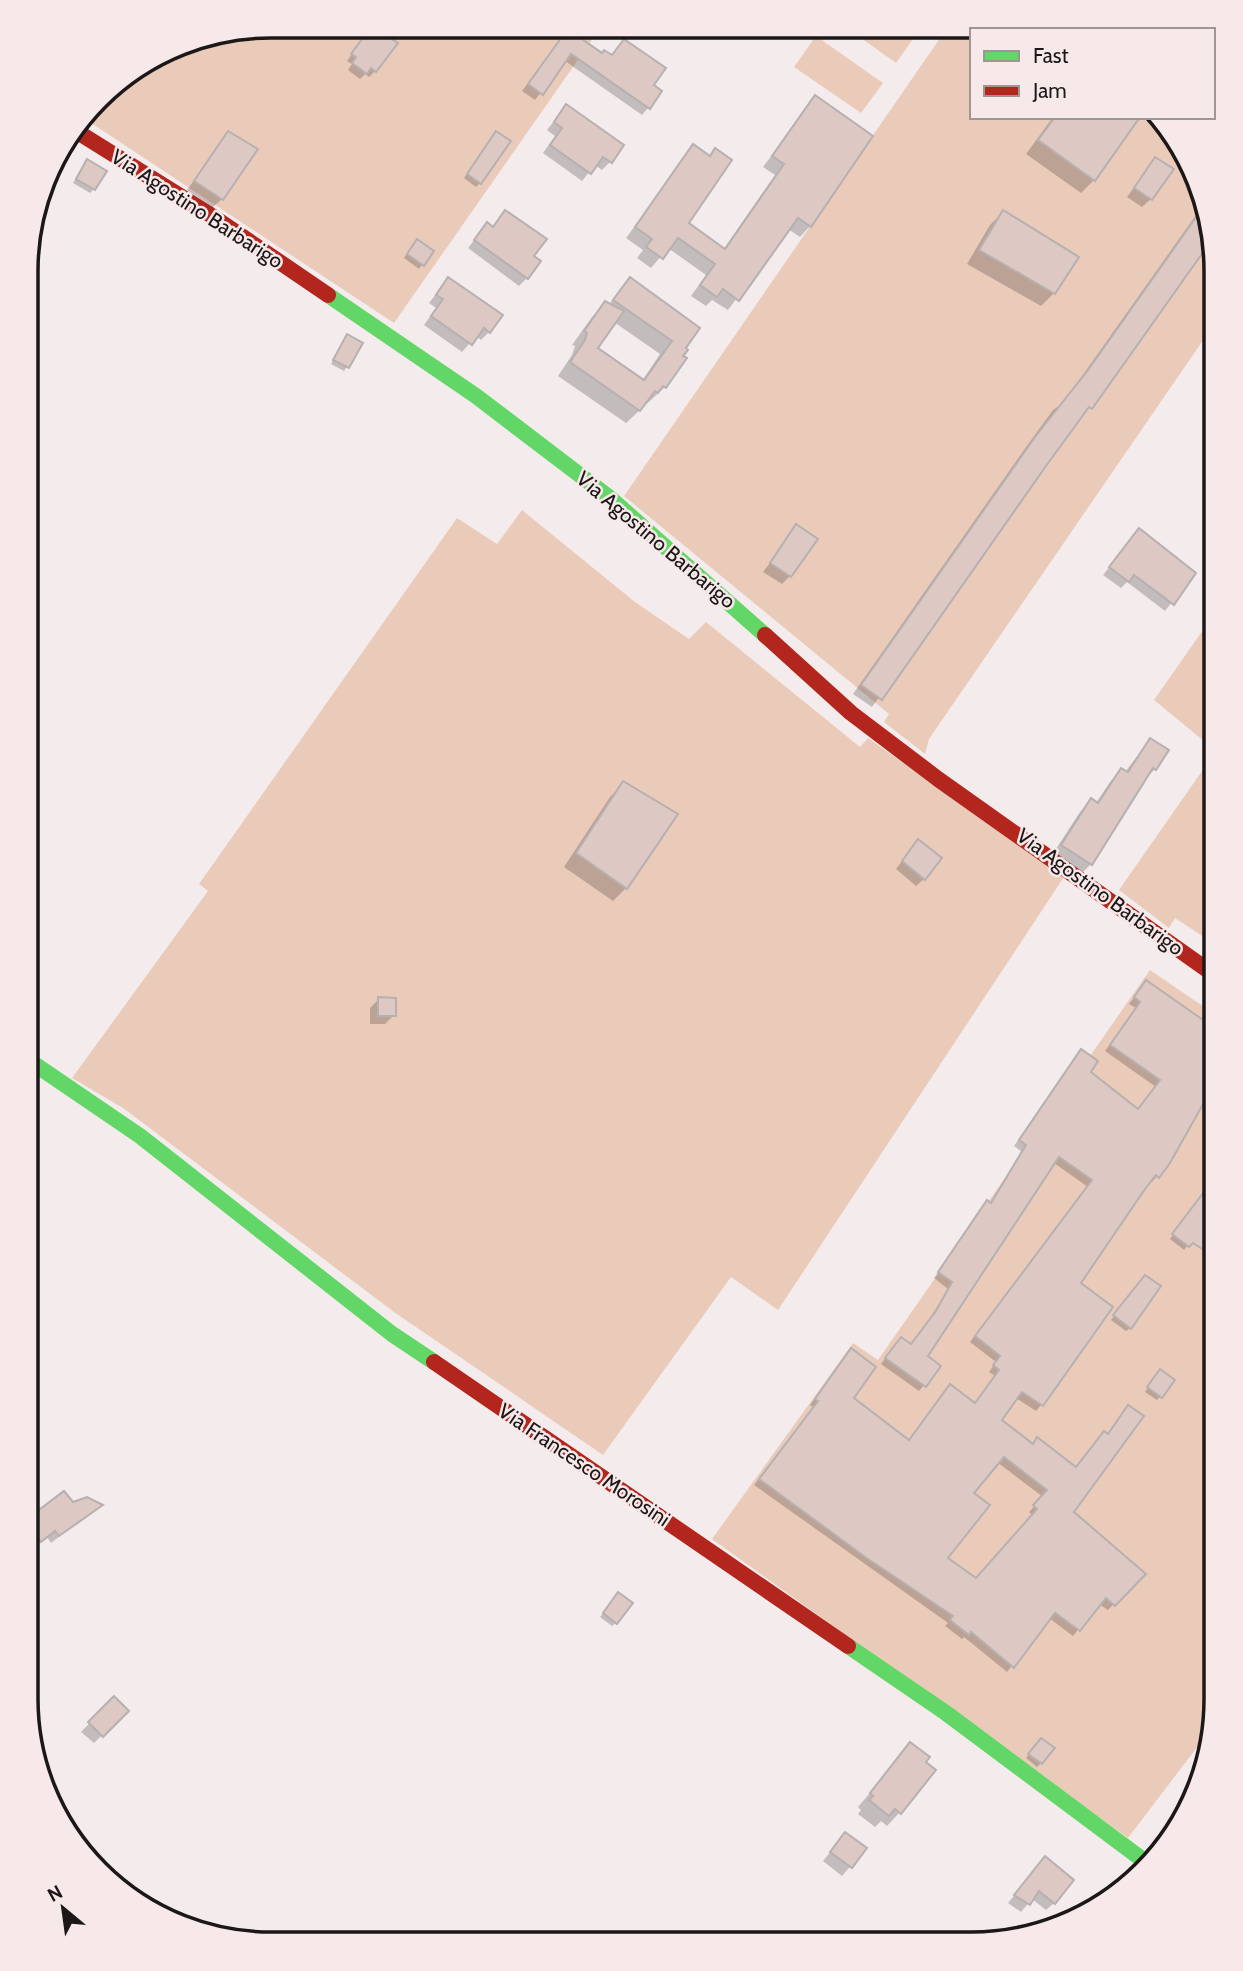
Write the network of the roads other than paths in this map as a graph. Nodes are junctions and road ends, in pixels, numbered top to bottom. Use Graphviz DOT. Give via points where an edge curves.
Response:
graph roads {
  1 [pos="83,135"];
  2 [pos="1204,967"];
  3 [pos="38,1066"];
  4 [pos="1141,1858"];
  1 -- 2 [label="street, Via Agostino Barbarigo" via="209,214 486,404 674,552 851,713"];
  3 -- 4 [label="street, Via Francesco Morosini" via="140,1136 392,1334 946,1713"];
}
